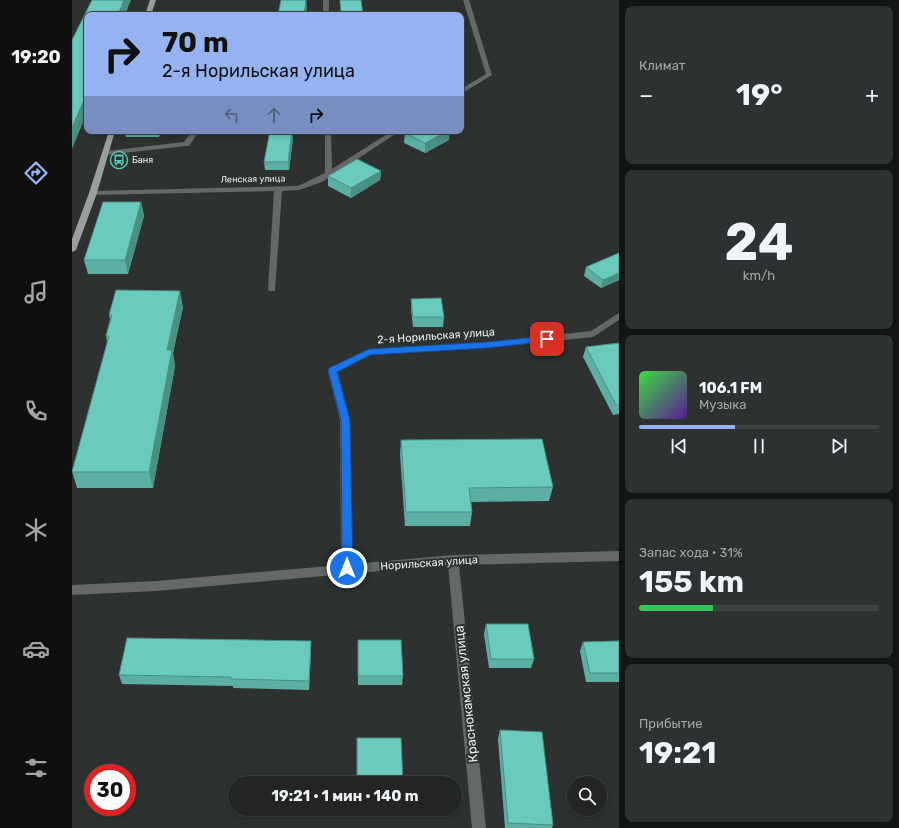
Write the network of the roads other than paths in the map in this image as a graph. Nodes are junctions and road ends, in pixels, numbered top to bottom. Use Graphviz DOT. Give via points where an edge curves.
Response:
graph roads {
  1 [pos="153,0"];
  2 [pos="326,0"];
  3 [pos="466,0"];
  4 [pos="149,12"];
  5 [pos="326,12"];
  6 [pos="464,90"];
  7 [pos="111,134"];
  8 [pos="194,134"];
  9 [pos="328,134"];
  10 [pos="392,134"];
  11 [pos="106,152"];
  12 [pos="328,173"];
  13 [pos="278,189"];
  14 [pos="93,192"];
  15 [pos="72,250"];
  16 [pos="272,289"];
  17 [pos="619,316"];
  18 [pos="619,556"];
  19 [pos="453,560"];
  20 [pos="347,568"];
  21 [pos="72,590"];
  22 [pos="479,828"];
  1 -- 4 [label="main road"];
  2 -- 5 [label="street"];
  3 -- 6 [label="street" via="489,75"];
  7 -- 11 [label="main road"];
  8 -- 11 [label="street" via="186,144"];
  9 -- 12 [label="street"];
  10 -- 12 [label="street, Ленская улица"];
  11 -- 14 [label="main road"];
  12 -- 13 [label="street, Ленская улица" via="299,188"];
  13 -- 14 [label="street, Ленская улица"];
  13 -- 16 [label="street"];
  14 -- 15 [label="main road"];
  17 -- 20 [label="street, 2-я Норильская улица" via="593,334 487,345 369,352 332,371 345,420"];
  18 -- 19 [label="street, Норильская улица"];
  19 -- 20 [label="street, Норильская улица"];
  19 -- 22 [label="street, Краснокамская улица"];
  20 -- 21 [label="street, Норильская улица" via="156,586"];
}
